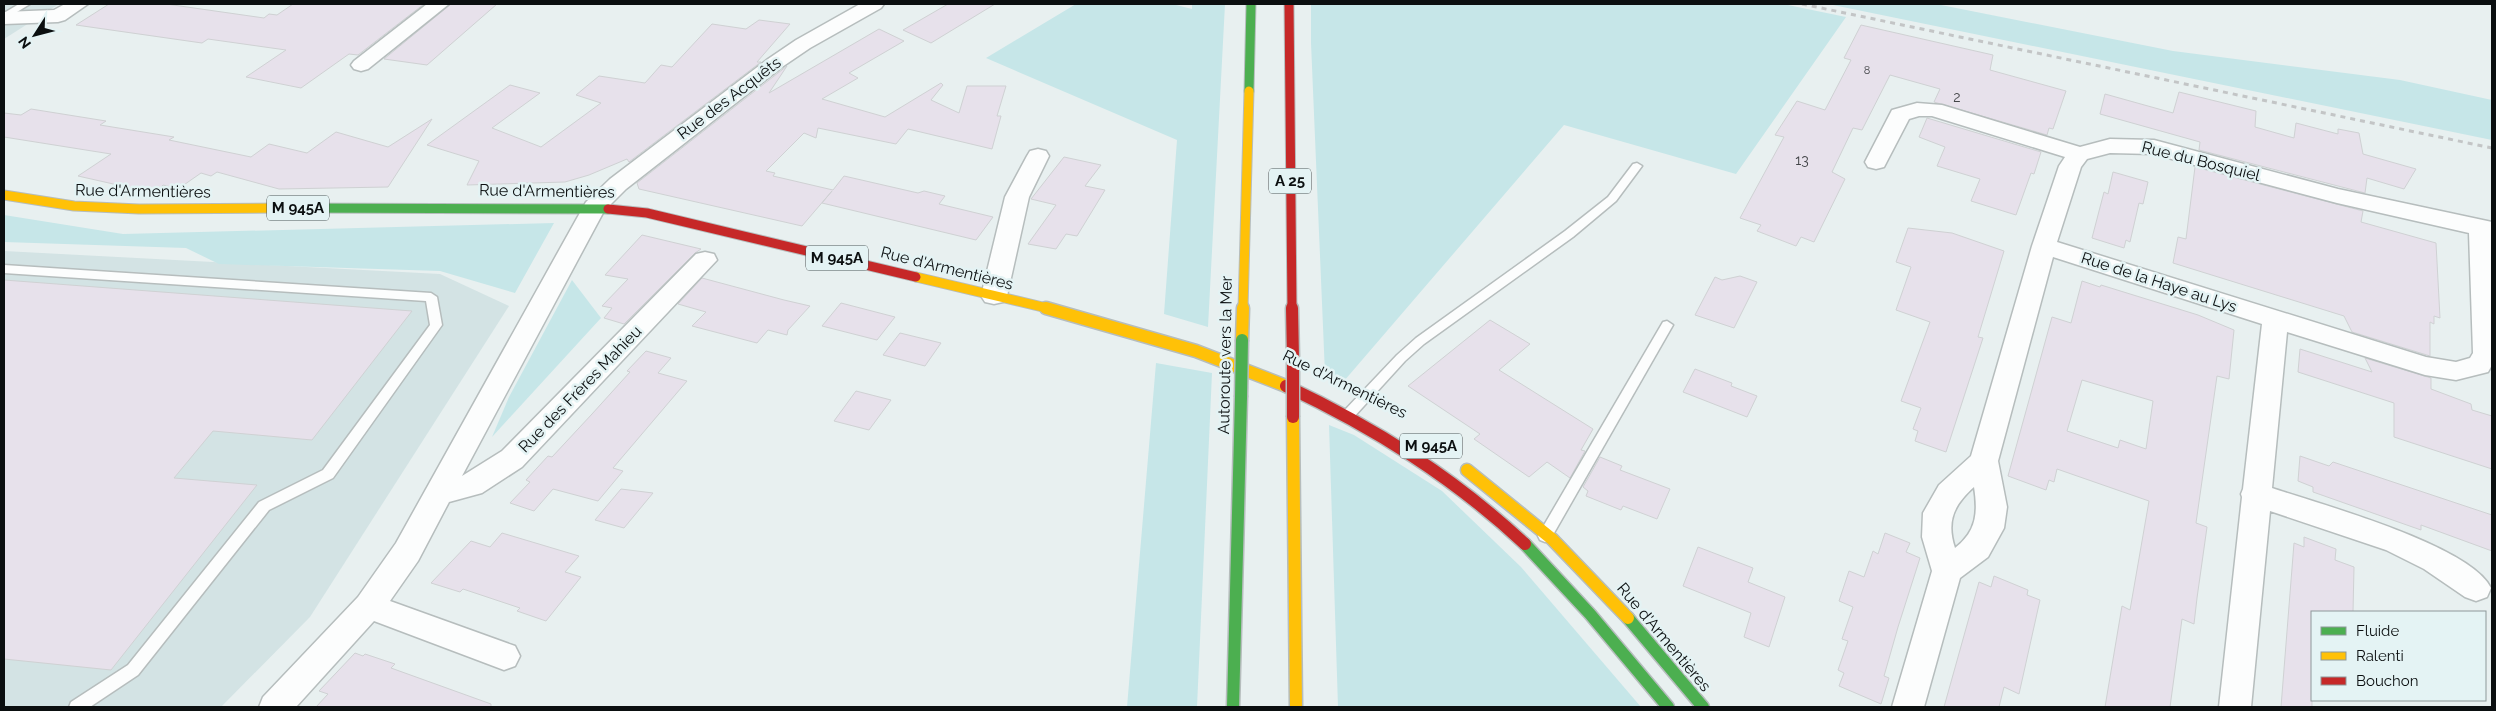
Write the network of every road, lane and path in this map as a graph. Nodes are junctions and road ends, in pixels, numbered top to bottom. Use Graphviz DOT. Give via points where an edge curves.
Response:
graph roads {
  1 [pos="25,4"];
  2 [pos="78,4"];
  3 [pos="439,4"];
  4 [pos="874,4"];
  5 [pos="1251,4"];
  6 [pos="1289,4"];
  7 [pos="4,18"];
  8 [pos="361,65"];
  9 [pos="2078,154"];
  10 [pos="1038,156"];
  11 [pos="1876,162"];
  12 [pos="1638,166"];
  13 [pos="4,196"];
  14 [pos="594,207"];
  15 [pos="2487,228"];
  16 [pos="2044,246"];
  17 [pos="704,260"];
  18 [pos="4,269"];
  19 [pos="994,296"];
  20 [pos="1078,317"];
  21 [pos="2274,319"];
  22 [pos="1667,325"];
  23 [pos="1251,358"];
  24 [pos="1282,370"];
  25 [pos="1303,378"];
  26 [pos="1348,415"];
  27 [pos="1454,461"];
  28 [pos="1984,462"];
  29 [pos="440,493"];
  30 [pos="2255,494"];
  31 [pos="1547,534"];
  32 [pos="1534,556"];
  33 [pos="1947,571"];
  34 [pos="2476,588"];
  35 [pos="369,606"];
  36 [pos="504,656"];
  37 [pos="77,707"];
  38 [pos="275,707"];
  39 [pos="1232,707"];
  40 [pos="1296,707"];
  41 [pos="1668,707"];
  42 [pos="1703,707"];
  43 [pos="1908,707"];
  44 [pos="2235,707"];
  1 -- 7 [label="lane"];
  2 -- 7 [label="street" via="58,16"];
  3 -- 8 [label="street"];
  4 -- 14 [label="street, Rue des Acquêts" via="775,63 618,184"];
  5 -- 39 [label="main road, Autoroute vers la Mer / A 25, bridge"];
  6 -- 40 [label="main road, A 25, bridge"];
  9 -- 11 [label="street" via="1946,113 1917,109 1900,115"];
  9 -- 15 [label="street, Rue du Bosquiel" via="2110,146 2154,147 2337,196"];
  9 -- 16 [label="street" via="2070,166"];
  10 -- 19 [label="street" via="1016,197"];
  12 -- 26 [label="lane" via="1612,199 1569,234 1420,341"];
  13 -- 14 [label="main road, Rue d'Armentières / M 945A" via="74,206 139,209"];
  14 -- 19 [label="main road, Rue d'Armentières / M 945A" via="647,213"];
  14 -- 29 [label="street"];
  15 -- 21 [label="street, Rue de la Haye au Lys" via="2486,353 2479,365 2444,370"];
  16 -- 21 [label="street, Rue de la Haye au Lys"];
  16 -- 28 [label="street"];
  17 -- 29 [label="street, Rue des Frères Mahieu" via="512,459 472,485"];
  18 -- 37 [label="lane" via="431,297 436,325 328,474 264,506 132,670"];
  19 -- 20 [label="main road, Rue d'Armentières / M 945A"];
  20 -- 23 [label="main road, Rue d'Armentières / M 945A" via="1159,331"];
  20 -- 26 [label="main road, Rue d'Armentières / M 945A" via="1243,370"];
  21 -- 30 [label="street"];
  22 -- 31 [label="lane"];
  24 -- 25 [label="main road, Rue d'Armentières"];
  26 -- 32 [label="main road, Rue d'Armentières / M 945A" via="1402,445 1443,473 1484,507"];
  27 -- 31 [label="main road, Rue d'Armentières / M 945A"];
  28 -- 33 [label="street" via="1992,507 1989,528 1977,548"];
  28 -- 33 [label="street" via="1954,486 1944,499 1936,522"];
  29 -- 35 [label="street" via="407,552"];
  30 -- 34 [label="street" via="2397,542 2435,560"];
  30 -- 44 [label="street"];
  31 -- 32 [label="lane"];
  31 -- 42 [label="main road, Rue d'Armentières / M 945A" via="1607,594"];
  32 -- 41 [label="main road, Rue d'Armentières / M 945A"];
  33 -- 43 [label="street"];
  35 -- 36 [label="street"];
  35 -- 38 [label="street"];
}
